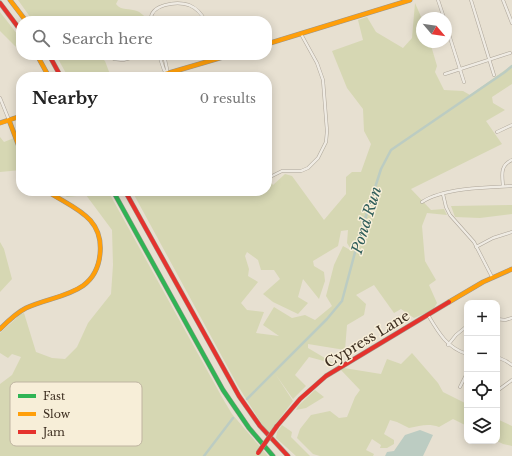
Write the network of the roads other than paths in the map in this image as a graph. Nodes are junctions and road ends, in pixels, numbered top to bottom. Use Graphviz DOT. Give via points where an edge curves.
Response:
graph roads {
  1 [pos="10,0"];
  2 [pos="410,0"];
  3 [pos="438,0"];
  4 [pos="471,0"];
  5 [pos="503,0"];
  6 [pos="0,3"];
  7 [pos="442,12"];
  8 [pos="22,16"];
  9 [pos="151,16"];
  10 [pos="201,16"];
  11 [pos="512,23"];
  12 [pos="16,24"];
  13 [pos="300,33"];
  14 [pos="272,42"];
  15 [pos="452,44"];
  16 [pos="510,53"];
  17 [pos="40,60"];
  18 [pos="52,60"];
  19 [pos="161,60"];
  20 [pos="165,60"];
  21 [pos="213,60"];
  22 [pos="489,60"];
  23 [pos="460,69"];
  24 [pos="46,72"];
  25 [pos="58,72"];
  26 [pos="166,72"];
  27 [pos="167,72"];
  28 [pos="174,72"];
  29 [pos="445,74"];
  30 [pos="494,75"];
  31 [pos="464,82"];
  32 [pos="0,98"];
  33 [pos="16,118"];
  34 [pos="9,120"];
  35 [pos="0,123"];
  36 [pos="512,125"];
  37 [pos="497,132"];
  38 [pos="16,139"];
  39 [pos="512,160"];
  40 [pos="272,176"];
  41 [pos="503,186"];
  42 [pos="512,186"];
  43 [pos="443,194"];
  44 [pos="56,196"];
  45 [pos="116,196"];
  46 [pos="128,196"];
  47 [pos="422,202"];
  48 [pos="512,232"];
  49 [pos="476,247"];
  50 [pos="512,269"];
  51 [pos="492,277"];
  52 [pos="428,315"];
  53 [pos="512,318"];
  54 [pos="500,319"];
  55 [pos="464,328"];
  56 [pos="0,329"];
  57 [pos="448,345"];
  58 [pos="464,353"];
  59 [pos="500,358"];
  60 [pos="512,365"];
  61 [pos="464,379"];
  62 [pos="512,380"];
  63 [pos="460,387"];
  64 [pos="500,389"];
  65 [pos="257,455"];
  66 [pos="273,456"];
  67 [pos="288,456"];
  1 -- 8 [label="main road"];
  2 -- 13 [label="main road"];
  3 -- 7 [label="street"];
  4 -- 22 [label="street"];
  5 -- 11 [label="street"];
  6 -- 12 [label="main road"];
  9 -- 10 [label="street" via="154,10 178,3 193,8"];
  13 -- 14 [label="main road"];
  13 -- 40 [label="street" via="321,74 326,142 318,158 308,168 301,171 282,170"];
  15 -- 23 [label="street"];
  16 -- 22 [label="street"];
  17 -- 24 [label="main road"];
  18 -- 25 [label="main road"];
  19 -- 26 [label="street"];
  20 -- 27 [label="street"];
  21 -- 28 [label="main road"];
  22 -- 23 [label="street"];
  22 -- 30 [label="street"];
  23 -- 29 [label="street"];
  23 -- 31 [label="street"];
  32 -- 34 [label="street"];
  33 -- 34 [label="main road"];
  34 -- 35 [label="main road"];
  34 -- 38 [label="main road"];
  36 -- 37 [label="street"];
  39 -- 41 [label="street" via="506,163 502,170"];
  41 -- 42 [label="street"];
  41 -- 43 [label="street" via="472,188"];
  43 -- 47 [label="street"];
  43 -- 49 [label="street" via="450,215"];
  44 -- 56 [label="main road" via="79,209 96,229 100,243 98,264 91,278 79,289 26,308"];
  45 -- 66 [label="main road" via="227,396 249,428"];
  46 -- 67 [label="main road" via="239,396 260,426"];
  48 -- 49 [label="street"];
  49 -- 51 [label="street"];
  50 -- 51 [label="main road, Cypress Lane"];
  51 -- 52 [label="main road, Cypress Lane"];
  52 -- 57 [label="street"];
  52 -- 65 [label="main road, Cypress Lane, bridge" via="324,378 299,400"];
  53 -- 54 [label="street"];
  55 -- 57 [label="street"];
  57 -- 58 [label="street"];
  59 -- 60 [label="street"];
  61 -- 63 [label="street"];
  62 -- 64 [label="street"];
}
